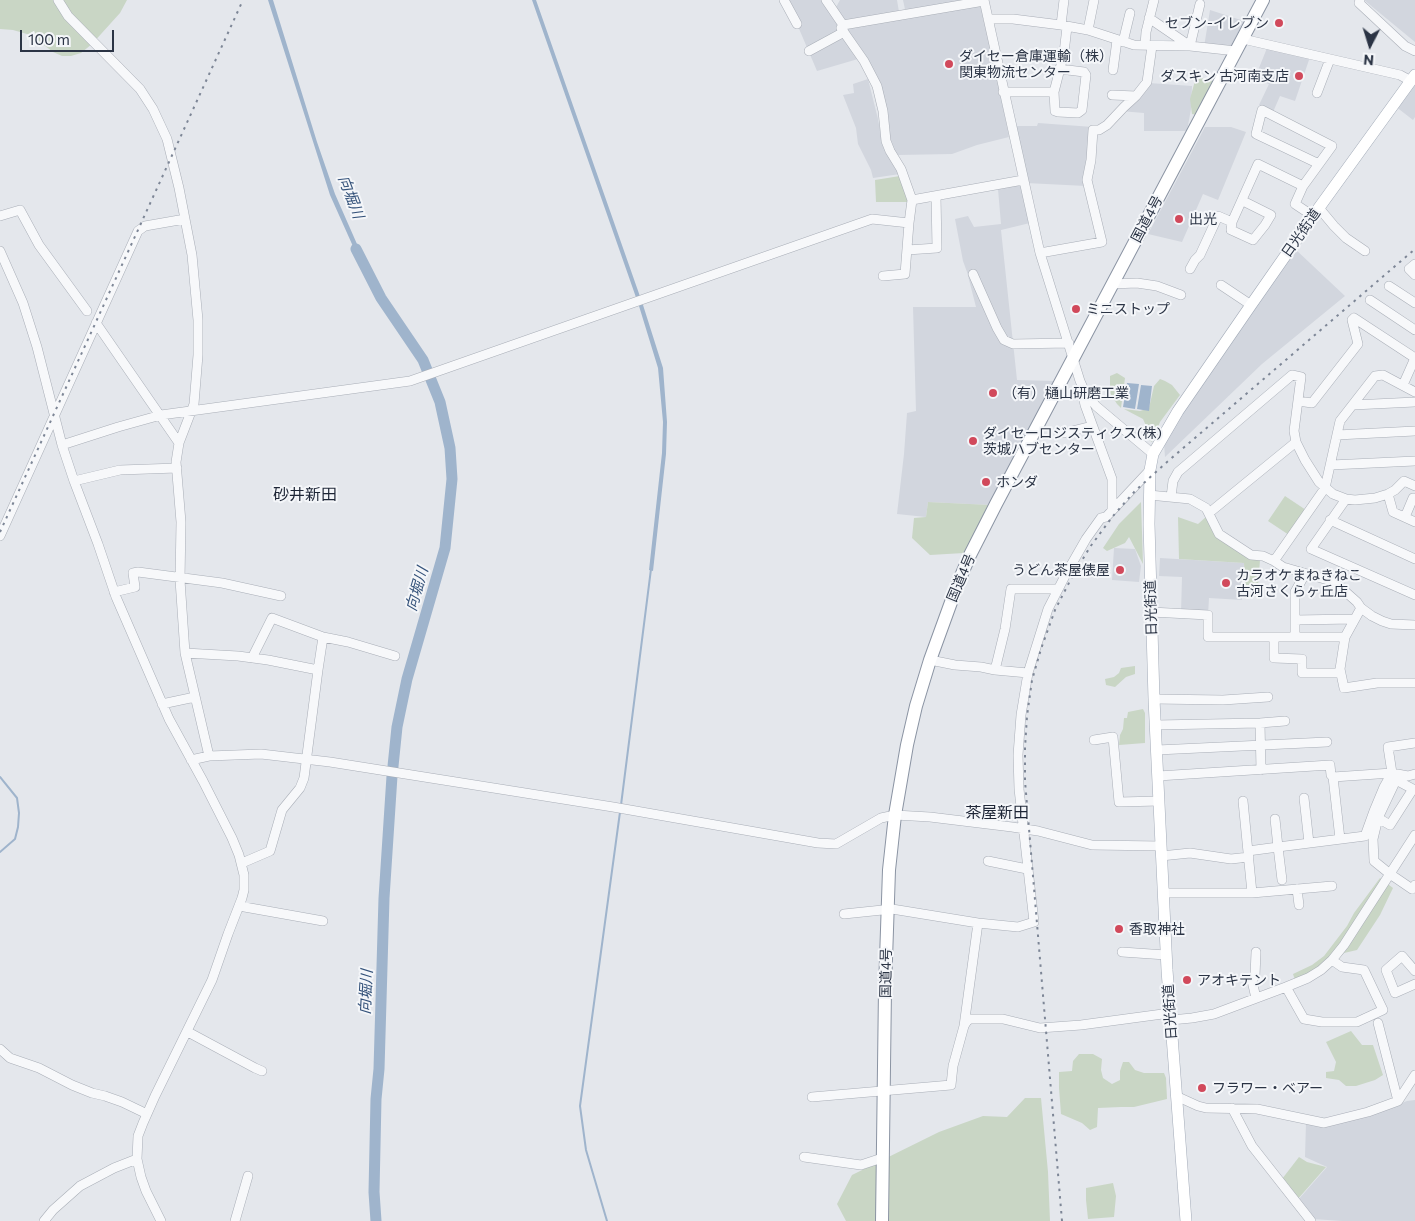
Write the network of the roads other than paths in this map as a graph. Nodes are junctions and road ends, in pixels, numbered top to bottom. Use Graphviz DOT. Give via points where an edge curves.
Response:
graph roads {
  1 [pos="58,0"];
  2 [pos="784,0"];
  3 [pos="826,0"];
  4 [pos="1064,0"];
  5 [pos="1094,0"];
  6 [pos="1154,0"];
  7 [pos="1263,0"];
  8 [pos="1360,0"];
  9 [pos="984,1"];
  10 [pos="1200,4"];
  11 [pos="1130,13"];
  12 [pos="1149,18"];
  13 [pos="988,19"];
  14 [pos="797,24"];
  15 [pos="1064,26"];
  16 [pos="843,28"];
  17 [pos="1088,30"];
  18 [pos="1243,38"];
  19 [pos="1120,41"];
  20 [pos="1148,46"];
  21 [pos="1190,46"];
  22 [pos="809,51"];
  23 [pos="1236,51"];
  24 [pos="1415,51"];
  25 [pos="1330,59"];
  26 [pos="1060,69"];
  27 [pos="1113,70"];
  28 [pos="1413,78"];
  29 [pos="1004,92"];
  30 [pos="1054,92"];
  31 [pos="1317,93"];
  32 [pos="1112,95"];
  33 [pos="1136,96"];
  34 [pos="1319,164"];
  35 [pos="1023,180"];
  36 [pos="1303,186"];
  37 [pos="936,196"];
  38 [pos="912,200"];
  39 [pos="1242,201"];
  40 [pos="1316,212"];
  41 [pos="0,216"];
  42 [pos="185,219"];
  43 [pos="1232,222"];
  44 [pos="909,223"];
  45 [pos="906,250"];
  46 [pos="0,251"];
  47 [pos="1365,251"];
  48 [pos="1040,253"];
  49 [pos="1415,264"];
  50 [pos="1190,269"];
  51 [pos="972,274"];
  52 [pos="883,276"];
  53 [pos="1415,276"];
  54 [pos="1112,284"];
  55 [pos="1221,285"];
  56 [pos="1389,286"];
  57 [pos="1181,295"];
  58 [pos="1370,300"];
  59 [pos="1415,302"];
  60 [pos="1251,305"];
  61 [pos="87,311"];
  62 [pos="96,323"];
  63 [pos="1415,330"];
  64 [pos="1069,344"];
  65 [pos="1073,358"];
  66 [pos="1415,358"];
  67 [pos="1402,385"];
  68 [pos="1085,392"];
  69 [pos="1415,392"];
  70 [pos="1298,401"];
  71 [pos="1415,402"];
  72 [pos="1353,405"];
  73 [pos="191,412"];
  74 [pos="54,416"];
  75 [pos="161,416"];
  76 [pos="1092,426"];
  77 [pos="1415,431"];
  78 [pos="1064,433"];
  79 [pos="1337,435"];
  80 [pos="1296,442"];
  81 [pos="179,443"];
  82 [pos="62,445"];
  83 [pos="1153,454"];
  84 [pos="1415,461"];
  85 [pos="1331,465"];
  86 [pos="177,468"];
  87 [pos="1150,470"];
  88 [pos="74,481"];
  89 [pos="1415,486"];
  90 [pos="1325,488"];
  91 [pos="1388,494"];
  92 [pos="1149,495"];
  93 [pos="1171,497"];
  94 [pos="1414,498"];
  95 [pos="1346,499"];
  96 [pos="1112,510"];
  97 [pos="1209,513"];
  98 [pos="1405,517"];
  99 [pos="1330,520"];
  100 [pos="1415,522"];
  101 [pos="0,536"];
  102 [pos="1415,559"];
  103 [pos="1274,561"];
  104 [pos="1305,574"];
  105 [pos="180,577"];
  106 [pos="1058,588"];
  107 [pos="114,592"];
  108 [pos="1415,595"];
  109 [pos="281,596"];
  110 [pos="1361,608"];
  111 [pos="1151,612"];
  112 [pos="1354,619"];
  113 [pos="1295,620"];
  114 [pos="1415,625"];
  115 [pos="323,637"];
  116 [pos="1295,637"];
  117 [pos="1345,637"];
  118 [pos="1274,638"];
  119 [pos="185,653"];
  120 [pos="395,656"];
  121 [pos="252,658"];
  122 [pos="930,660"];
  123 [pos="318,670"];
  124 [pos="995,670"];
  125 [pos="1340,672"];
  126 [pos="1028,673"];
  127 [pos="1415,683"];
  128 [pos="195,697"];
  129 [pos="1268,697"];
  130 [pos="1154,698"];
  131 [pos="162,704"];
  132 [pos="1285,722"];
  133 [pos="1260,723"];
  134 [pos="1156,725"];
  135 [pos="1094,740"];
  136 [pos="1327,742"];
  137 [pos="1415,743"];
  138 [pos="1261,746"];
  139 [pos="1157,750"];
  140 [pos="209,756"];
  141 [pos="191,760"];
  142 [pos="308,760"];
  143 [pos="1261,770"];
  144 [pos="1392,773"];
  145 [pos="1415,774"];
  146 [pos="1158,776"];
  147 [pos="1333,777"];
  148 [pos="1414,789"];
  149 [pos="1304,798"];
  150 [pos="1159,801"];
  151 [pos="1243,801"];
  152 [pos="895,815"];
  153 [pos="1378,818"];
  154 [pos="1274,819"];
  155 [pos="1024,829"];
  156 [pos="1415,836"];
  157 [pos="1340,839"];
  158 [pos="1309,843"];
  159 [pos="1278,847"];
  160 [pos="1161,851"];
  161 [pos="1248,854"];
  162 [pos="988,862"];
  163 [pos="242,863"];
  164 [pos="1028,869"];
  165 [pos="1390,874"];
  166 [pos="1282,880"];
  167 [pos="1415,885"];
  168 [pos="1332,886"];
  169 [pos="1297,889"];
  170 [pos="1252,892"];
  171 [pos="1163,893"];
  172 [pos="1299,905"];
  173 [pos="239,906"];
  174 [pos="887,910"];
  175 [pos="844,914"];
  176 [pos="323,921"];
  177 [pos="978,923"];
  178 [pos="1122,952"];
  179 [pos="1256,952"];
  180 [pos="1166,955"];
  181 [pos="1332,960"];
  182 [pos="1415,971"];
  183 [pos="1415,984"];
  184 [pos="1286,987"];
  185 [pos="1256,998"];
  186 [pos="1170,1016"];
  187 [pos="1378,1023"];
  188 [pos="964,1026"];
  189 [pos="188,1032"];
  190 [pos="0,1049"];
  191 [pos="262,1071"];
  192 [pos="1415,1075"];
  193 [pos="884,1091"];
  194 [pos="1176,1096"];
  195 [pos="812,1097"];
  196 [pos="1398,1101"];
  197 [pos="1232,1108"];
  198 [pos="147,1114"];
  199 [pos="804,1157"];
  200 [pos="882,1158"];
  201 [pos="137,1159"];
  202 [pos="248,1176"];
  203 [pos="44,1221"];
  204 [pos="161,1221"];
  205 [pos="235,1221"];
  206 [pos="882,1221"];
  207 [pos="1186,1221"];
  208 [pos="1311,1221"];
  1 -- 42 [label="street" via="68,16 140,89 153,109 167,139"];
  2 -- 14 [label="street"];
  3 -- 16 [label="street"];
  4 -- 15 [label="street"];
  5 -- 17 [label="street"];
  6 -- 12 [label="street"];
  7 -- 18 [label="highway, 国道4号"];
  8 -- 24 [label="street" via="1359,3 1398,40"];
  9 -- 13 [label="street"];
  9 -- 16 [label="street"];
  10 -- 21 [label="street"];
  11 -- 19 [label="street"];
  12 -- 20 [label="street"];
  12 -- 21 [label="street"];
  13 -- 15 [label="street"];
  13 -- 29 [label="street"];
  15 -- 17 [label="street"];
  15 -- 26 [label="street"];
  16 -- 22 [label="street"];
  16 -- 38 [label="street" via="877,86 886,141"];
  17 -- 19 [label="street"];
  18 -- 23 [label="highway, 国道4号"];
  18 -- 25 [label="street"];
  19 -- 20 [label="street"];
  19 -- 27 [label="street"];
  20 -- 21 [label="street"];
  20 -- 33 [label="street" via="1147,82"];
  21 -- 23 [label="street"];
  23 -- 54 [label="highway, 国道4号"];
  25 -- 28 [label="street"];
  25 -- 31 [label="street"];
  26 -- 30 [label="street"];
  26 -- 30 [label="street" via="1084,72 1082,110 1078,113 1055,111"];
  28 -- 40 [label="main road, 日光街道"];
  29 -- 30 [label="street"];
  29 -- 35 [label="street"];
  32 -- 33 [label="street"];
  33 -- 48 [label="street" via="1107,125 1093,130 1087,180 1102,242"];
  34 -- 34 [label="street" via="1332,146 1262,110 1256,134"];
  34 -- 36 [label="street"];
  35 -- 37 [label="street"];
  35 -- 48 [label="street"];
  36 -- 39 [label="street" via="1258,164"];
  36 -- 40 [label="street" via="1295,204"];
  37 -- 38 [label="street"];
  37 -- 45 [label="street" via="937,248"];
  38 -- 44 [label="street"];
  39 -- 43 [label="street"];
  39 -- 43 [label="street" via="1271,215 1253,240 1231,230"];
  40 -- 47 [label="street"];
  40 -- 60 [label="main road, 日光街道"];
  41 -- 61 [label="street" via="20,210 39,245"];
  42 -- 62 [label="street" via="144,226 138,231"];
  42 -- 73 [label="street" via="198,320 198,355"];
  43 -- 50 [label="street" via="1218,216"];
  44 -- 45 [label="street"];
  44 -- 73 [label="street" via="872,219 410,381"];
  45 -- 52 [label="street" via="905,274"];
  46 -- 74 [label="street" via="23,303"];
  48 -- 64 [label="street"];
  49 -- 53 [label="street" via="1409,269"];
  51 -- 64 [label="street" via="1004,340 1013,344"];
  54 -- 57 [label="street" via="1157,286"];
  54 -- 65 [label="highway, 国道4号"];
  55 -- 60 [label="street"];
  56 -- 59 [label="street"];
  58 -- 63 [label="street"];
  60 -- 83 [label="main road, 日光街道" via="1178,411"];
  62 -- 74 [label="street"];
  62 -- 75 [label="street"];
  64 -- 65 [label="street"];
  65 -- 68 [label="street"];
  65 -- 122 [label="highway, 国道4号" via="970,555"];
  66 -- 67 [label="street"];
  66 -- 70 [label="street" via="1354,318 1358,344 1312,403"];
  67 -- 69 [label="street"];
  67 -- 72 [label="street" via="1383,375 1375,376"];
  68 -- 76 [label="street" via="1084,405"];
  68 -- 83 [label="street" via="1096,406"];
  70 -- 80 [label="street" via="1294,431"];
  70 -- 93 [label="street" via="1301,377 1292,375 1178,472"];
  71 -- 72 [label="street"];
  72 -- 79 [label="street" via="1340,421"];
  73 -- 75 [label="street"];
  73 -- 81 [label="street"];
  74 -- 82 [label="street"];
  74 -- 101 [label="street"];
  75 -- 81 [label="street"];
  75 -- 82 [label="street"];
  76 -- 78 [label="street"];
  76 -- 96 [label="street" via="1112,479"];
  77 -- 79 [label="street"];
  79 -- 85 [label="street"];
  80 -- 90 [label="street"];
  80 -- 97 [label="street"];
  81 -- 86 [label="street"];
  82 -- 88 [label="street"];
  83 -- 87 [label="main road, 日光街道"];
  84 -- 85 [label="street"];
  85 -- 90 [label="street"];
  86 -- 88 [label="street" via="120,470"];
  86 -- 105 [label="street" via="181,522"];
  87 -- 92 [label="main road, 日光街道"];
  87 -- 96 [label="street"];
  88 -- 107 [label="street"];
  89 -- 91 [label="street" via="1404,481"];
  90 -- 95 [label="street"];
  90 -- 103 [label="street"];
  91 -- 95 [label="street"];
  91 -- 98 [label="street" via="1393,512"];
  92 -- 93 [label="street"];
  92 -- 111 [label="main road, 日光街道"];
  93 -- 97 [label="street" via="1190,499"];
  94 -- 98 [label="street"];
  95 -- 99 [label="street"];
  96 -- 106 [label="street" via="1091,532"];
  97 -- 103 [label="street" via="1218,534 1250,555"];
  98 -- 100 [label="street"];
  99 -- 102 [label="street"];
  99 -- 108 [label="street" via="1311,549"];
  103 -- 104 [label="street"];
  104 -- 110 [label="street" via="1339,586"];
  104 -- 113 [label="street" via="1295,592"];
  105 -- 107 [label="street" via="132,573 135,587"];
  105 -- 109 [label="street"];
  105 -- 119 [label="street"];
  106 -- 124 [label="street" via="1011,589"];
  106 -- 126 [label="street"];
  107 -- 131 [label="street"];
  110 -- 112 [label="street"];
  110 -- 114 [label="street" via="1391,624"];
  111 -- 118 [label="street" via="1208,615 1208,637"];
  111 -- 130 [label="main road, 日光街道"];
  112 -- 113 [label="street"];
  112 -- 117 [label="street"];
  113 -- 116 [label="street"];
  115 -- 120 [label="street"];
  115 -- 121 [label="street" via="272,618"];
  115 -- 123 [label="street"];
  116 -- 117 [label="street"];
  116 -- 118 [label="street"];
  117 -- 125 [label="street"];
  118 -- 125 [label="street" via="1274,658 1302,658 1302,673"];
  119 -- 121 [label="street"];
  119 -- 128 [label="street"];
  121 -- 123 [label="street"];
  122 -- 124 [label="street"];
  122 -- 152 [label="highway, 国道4号" via="907,745"];
  123 -- 142 [label="street"];
  124 -- 126 [label="street"];
  125 -- 127 [label="street" via="1344,688 1377,683"];
  126 -- 155 [label="street" via="1018,755"];
  128 -- 131 [label="street"];
  128 -- 140 [label="street"];
  129 -- 130 [label="street" via="1223,700"];
  130 -- 134 [label="main road, 日光街道"];
  131 -- 141 [label="street"];
  132 -- 133 [label="street"];
  133 -- 134 [label="street"];
  133 -- 138 [label="street"];
  134 -- 139 [label="main road, 日光街道"];
  135 -- 150 [label="street" via="1113,737 1120,802"];
  136 -- 138 [label="street"];
  137 -- 144 [label="street" via="1388,747"];
  138 -- 139 [label="street"];
  138 -- 143 [label="street"];
  139 -- 146 [label="main road, 日光街道"];
  140 -- 141 [label="street"];
  140 -- 142 [label="street" via="261,754"];
  141 -- 163 [label="street"];
  142 -- 152 [label="street" via="836,844 881,818"];
  142 -- 163 [label="street" via="300,788 282,810 270,851"];
  143 -- 146 [label="street"];
  143 -- 147 [label="street" via="1330,764"];
  144 -- 145 [label="street"];
  144 -- 147 [label="street"];
  144 -- 157 [label="street" via="1365,836"];
  146 -- 150 [label="main road, 日光街道"];
  147 -- 157 [label="street"];
  148 -- 153 [label="street" via="1390,825"];
  148 -- 153 [label="street" via="1396,780"];
  149 -- 158 [label="street"];
  150 -- 160 [label="main road, 日光街道"];
  151 -- 161 [label="street"];
  152 -- 155 [label="street"];
  152 -- 174 [label="highway, 国道4号"];
  153 -- 165 [label="street" via="1372,840 1374,861"];
  154 -- 159 [label="street"];
  155 -- 160 [label="street" via="1092,845"];
  155 -- 164 [label="street"];
  156 -- 165 [label="street"];
  157 -- 158 [label="street"];
  158 -- 159 [label="street"];
  159 -- 161 [label="street"];
  159 -- 166 [label="street"];
  160 -- 161 [label="street" via="1230,859"];
  160 -- 171 [label="main road, 日光街道"];
  161 -- 170 [label="street"];
  162 -- 164 [label="street"];
  163 -- 173 [label="street" via="244,890"];
  164 -- 177 [label="street" via="1034,922 1018,927"];
  165 -- 167 [label="street" via="1412,889"];
  165 -- 181 [label="street"];
  168 -- 169 [label="street"];
  169 -- 170 [label="street"];
  169 -- 172 [label="street"];
  170 -- 171 [label="street"];
  171 -- 180 [label="main road, 日光街道"];
  173 -- 176 [label="street"];
  173 -- 189 [label="street" via="212,980"];
  174 -- 175 [label="street"];
  174 -- 177 [label="street"];
  174 -- 193 [label="highway, 国道4号"];
  177 -- 188 [label="street"];
  178 -- 180 [label="street"];
  179 -- 185 [label="street" via="1252,981"];
  180 -- 186 [label="main road, 日光街道"];
  181 -- 184 [label="street" via="1308,978"];
  181 -- 184 [label="street" via="1342,967 1364,970 1383,1010 1357,1022 1304,1019"];
  182 -- 183 [label="street" via="1402,956 1386,970 1395,993"];
  184 -- 185 [label="street"];
  185 -- 186 [label="street" via="1214,1014 1192,1018"];
  186 -- 188 [label="street" via="1040,1028 1003,1019 970,1019"];
  186 -- 194 [label="main road, 日光街道"];
  187 -- 196 [label="street"];
  188 -- 193 [label="street" via="951,1086"];
  189 -- 191 [label="street"];
  189 -- 198 [label="street"];
  190 -- 198 [label="street" via="10,1058"];
  192 -- 196 [label="street"];
  193 -- 195 [label="street"];
  193 -- 200 [label="highway, 国道4号"];
  194 -- 197 [label="street" via="1206,1108"];
  194 -- 207 [label="main road, 日光街道"];
  196 -- 197 [label="street" via="1324,1123 1257,1109"];
  197 -- 208 [label="street" via="1252,1146"];
  198 -- 201 [label="street" via="138,1136"];
  199 -- 200 [label="street" via="861,1165"];
  200 -- 206 [label="highway, 国道4号"];
  201 -- 203 [label="street" via="80,1186"];
  201 -- 204 [label="street" via="146,1191"];
  202 -- 205 [label="street"];
}
